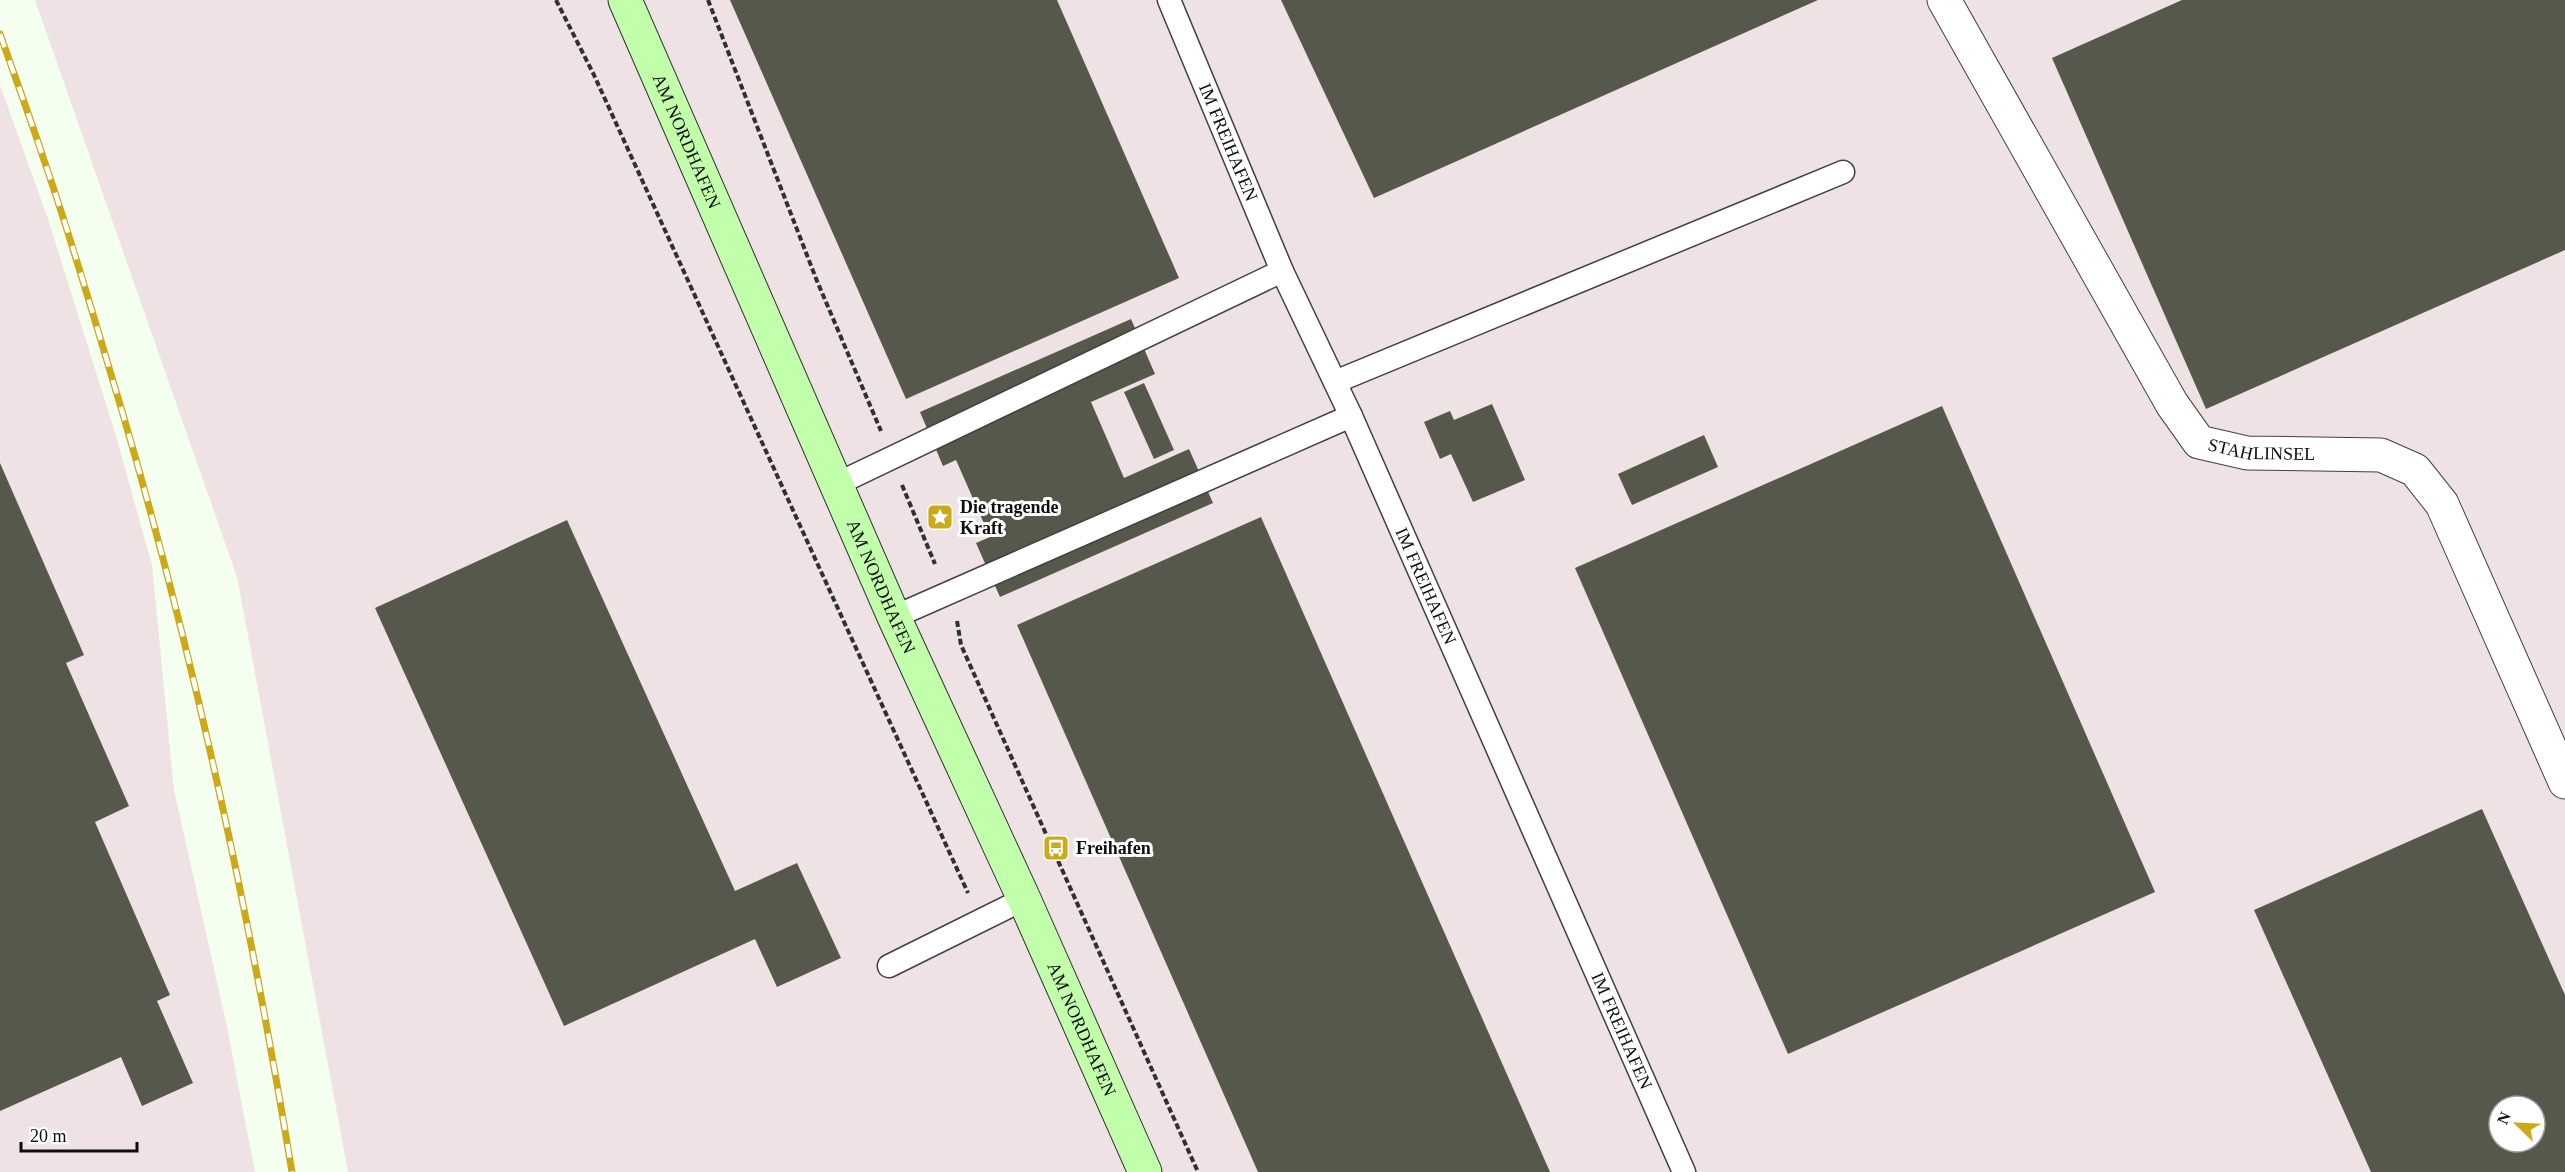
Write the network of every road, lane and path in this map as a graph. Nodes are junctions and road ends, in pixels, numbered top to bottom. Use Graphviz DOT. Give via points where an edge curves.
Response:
graph roads {
  1 [pos="556,0"];
  2 [pos="625,0"];
  3 [pos="708,0"];
  4 [pos="1169,0"];
  5 [pos="1944,0"];
  6 [pos="1843,172"];
  7 [pos="1282,271"];
  8 [pos="1335,382"];
  9 [pos="1351,416"];
  10 [pos="892,457"];
  11 [pos="837,484"];
  12 [pos="948,594"];
  13 [pos="894,617"];
  14 [pos="2565,782"];
  15 [pos="1024,899"];
  16 [pos="981,920"];
  17 [pos="890,966"];
  18 [pos="1145,1172"];
  19 [pos="1198,1172"];
  20 [pos="1684,1172"];
  1 -- 16 [label="path" via="594,75"];
  2 -- 11 [label="main road, AM NORDHAFEN"];
  3 -- 10 [label="path" via="817,281"];
  4 -- 7 [label="lane, IM FREIHAFEN"];
  5 -- 14 [label="street, STAHLINSEL" via="2172,404 2199,442 2247,453 2381,455 2415,470 2442,504"];
  6 -- 8 [label="lane"];
  7 -- 8 [label="lane, IM FREIHAFEN"];
  7 -- 10 [label="lane"];
  8 -- 9 [label="lane, IM FREIHAFEN"];
  9 -- 12 [label="lane"];
  9 -- 20 [label="lane, IM FREIHAFEN"];
  10 -- 11 [label="lane"];
  10 -- 12 [label="path"];
  11 -- 13 [label="main road, AM NORDHAFEN"];
  12 -- 13 [label="lane"];
  12 -- 19 [label="path" via="961,631 961,645"];
  13 -- 15 [label="main road, AM NORDHAFEN"];
  15 -- 16 [label="lane"];
  15 -- 18 [label="main road, AM NORDHAFEN"];
  16 -- 17 [label="lane"];
}
